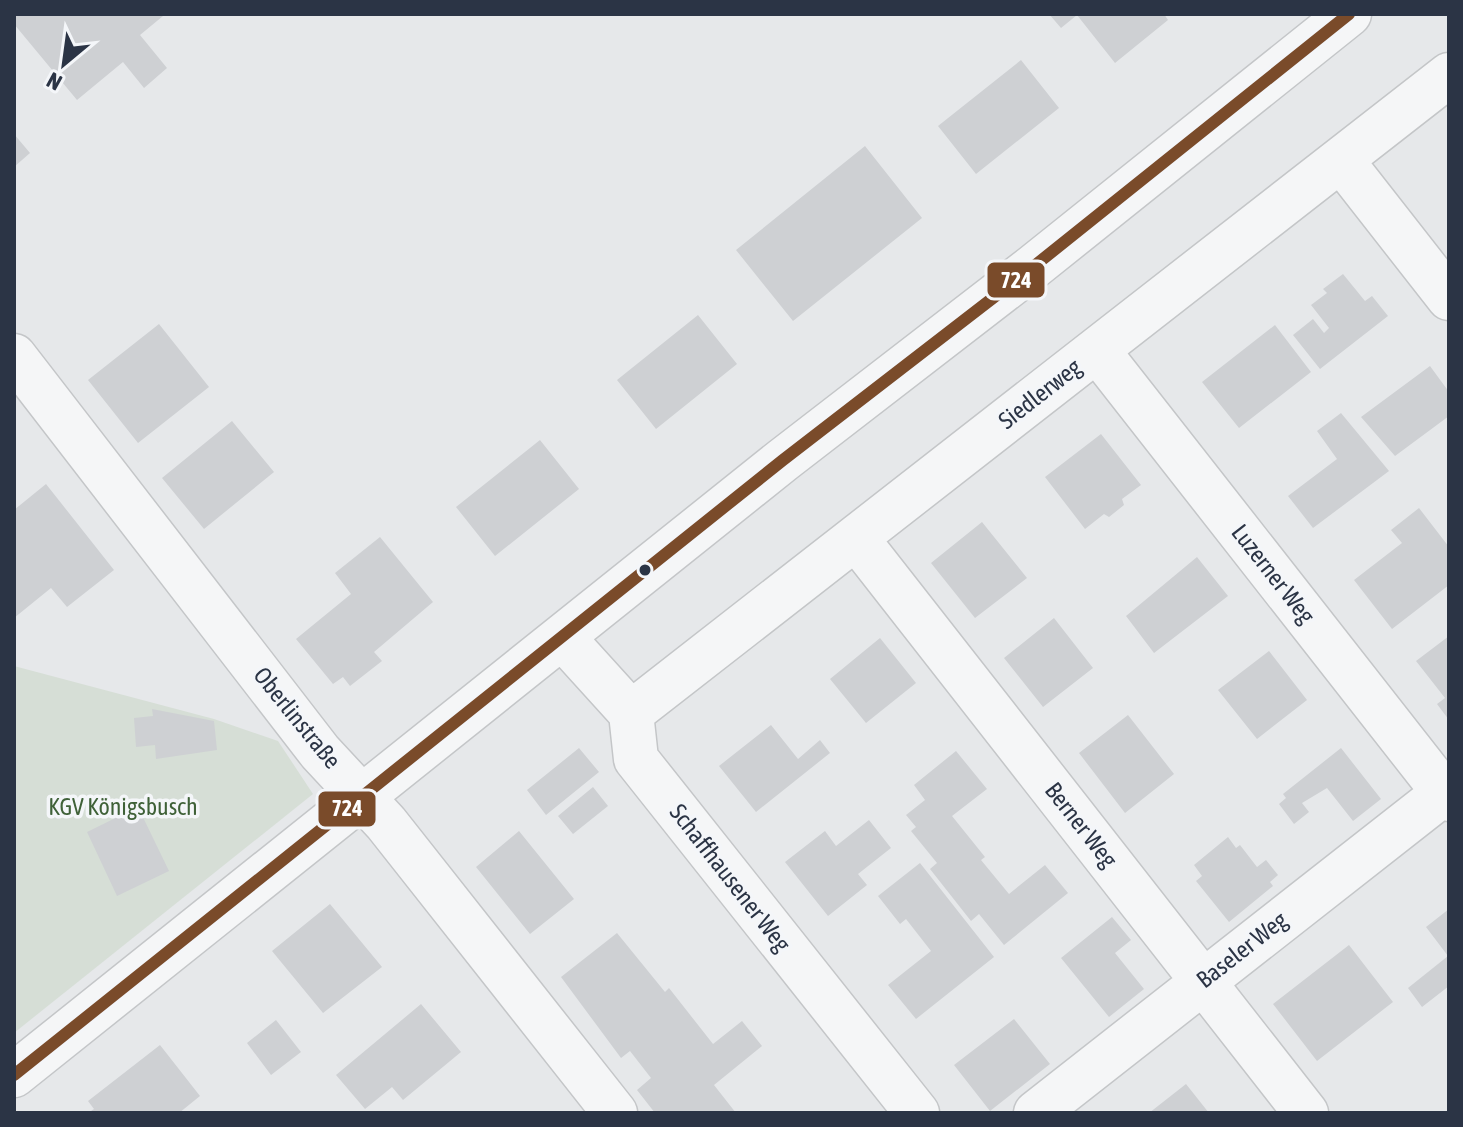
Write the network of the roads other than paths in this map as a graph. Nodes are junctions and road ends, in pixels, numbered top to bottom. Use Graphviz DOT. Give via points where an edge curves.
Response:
graph roads {
  1 [pos="1349,14"];
  2 [pos="1449,75"];
  3 [pos="1341,160"];
  4 [pos="1449,298"];
  5 [pos="1097,350"];
  6 [pos="14,356"];
  7 [pos="856,538"];
  8 [pos="563,638"];
  9 [pos="631,713"];
  10 [pos="1447,794"];
  11 [pos="363,797"];
  12 [pos="1203,981"];
  13 [pos="14,1075"];
  14 [pos="615,1113"];
  15 [pos="917,1113"];
  16 [pos="1036,1113"];
  17 [pos="1306,1113"];
  1 -- 8 [label="street"];
  2 -- 3 [label="street, Siedlerweg"];
  3 -- 4 [label="street"];
  3 -- 5 [label="street, Siedlerweg"];
  5 -- 7 [label="street, Siedlerweg"];
  5 -- 10 [label="street, Luzerner Weg"];
  6 -- 11 [label="street, Oberlinstraße" via="322,753"];
  7 -- 9 [label="street, Siedlerweg"];
  7 -- 12 [label="street, Berner Weg"];
  8 -- 9 [label="street"];
  8 -- 11 [label="street"];
  9 -- 15 [label="street, Schaffhausener Weg" via="636,759"];
  10 -- 12 [label="street, Baseler Weg"];
  11 -- 13 [label="street"];
  11 -- 14 [label="street, Oberlinstraße"];
  12 -- 16 [label="street, Baseler Weg"];
  12 -- 17 [label="street, Berner Weg"];
}
